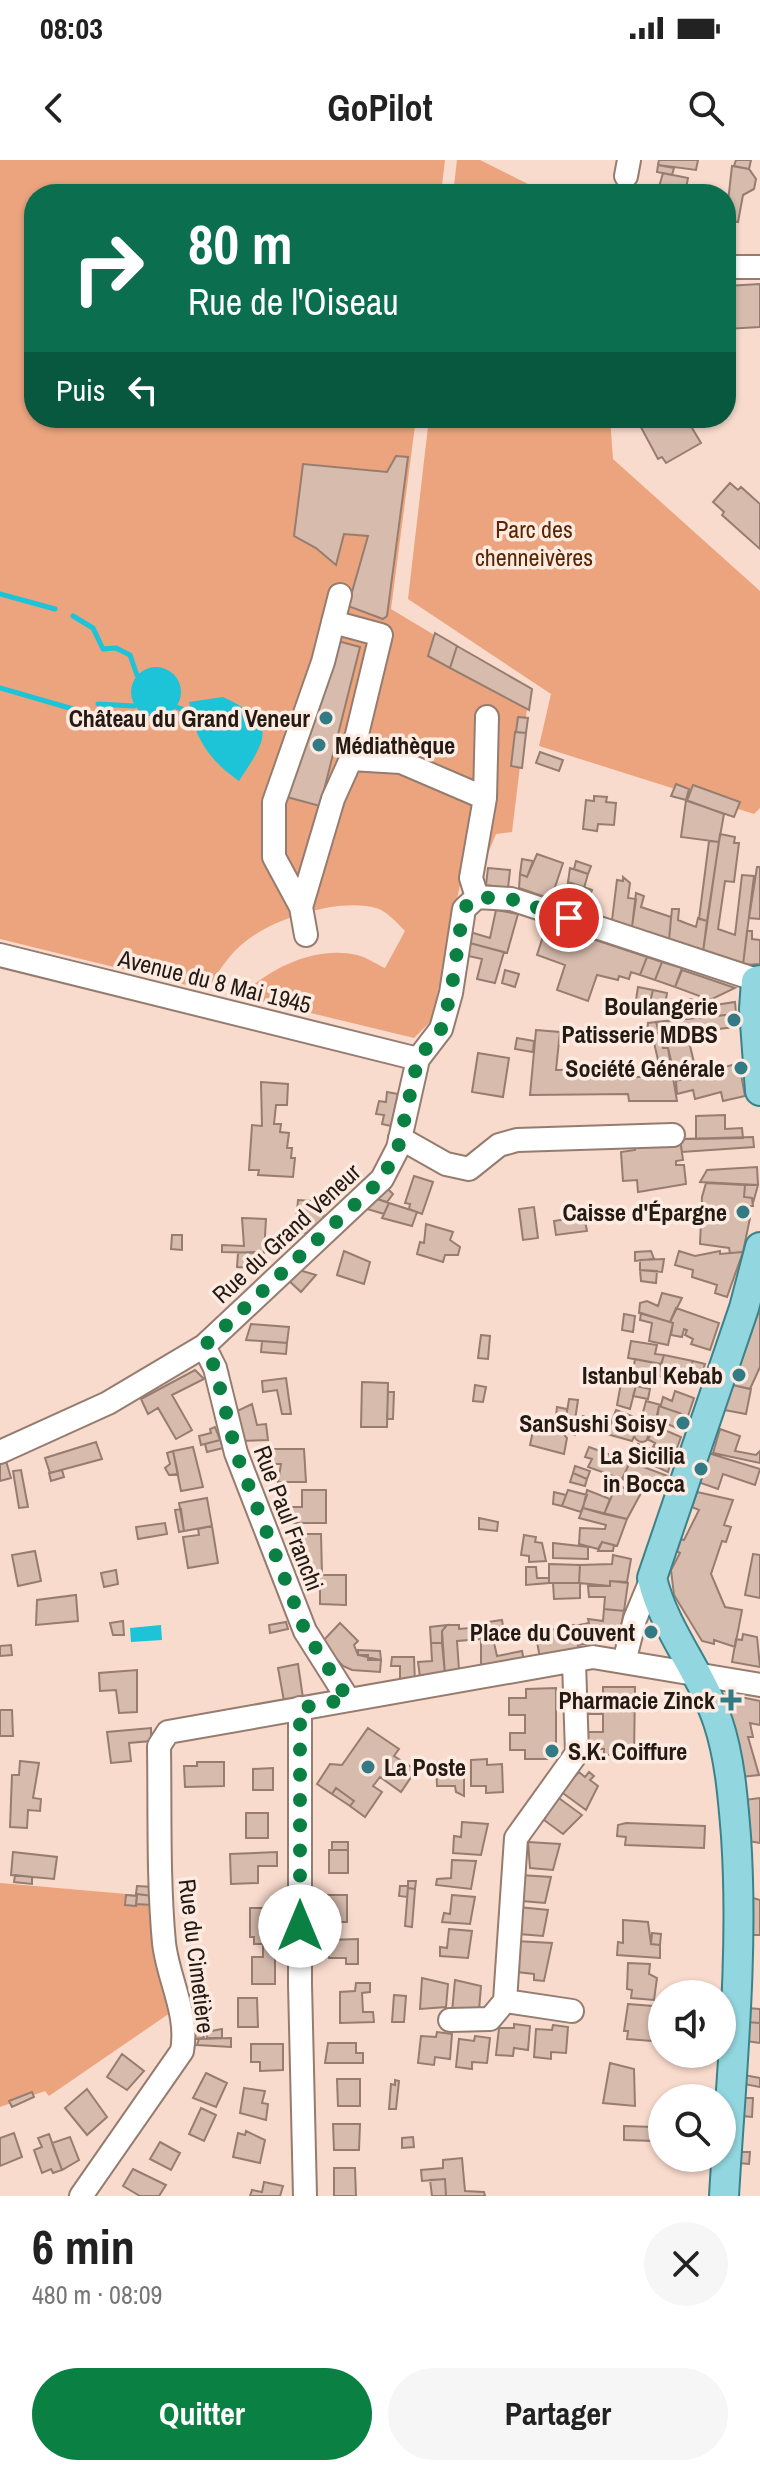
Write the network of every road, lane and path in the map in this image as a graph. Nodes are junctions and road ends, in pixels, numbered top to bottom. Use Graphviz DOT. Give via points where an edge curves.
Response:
graph roads {
  1 [pos="736,267"];
  2 [pos="760,267"];
  3 [pos="340,595"];
  4 [pos="333,622"];
  5 [pos="487,717"];
  6 [pos="351,759"];
  7 [pos="485,798"];
  8 [pos="477,897"];
  9 [pos="301,907"];
  10 [pos="306,935"];
  11 [pos="0,955"];
  12 [pos="759,981"];
  13 [pos="418,1059"];
  14 [pos="760,1091"];
  15 [pos="673,1135"];
  16 [pos="400,1138"];
  17 [pos="760,1247"];
  18 [pos="204,1346"];
  19 [pos="0,1452"];
  20 [pos="652,1578"];
  21 [pos="574,1662"];
  22 [pos="624,1662"];
  23 [pos="697,1673"];
  24 [pos="760,1685"];
  25 [pos="348,1699"];
  26 [pos="300,1708"];
  27 [pos="505,2001"];
  28 [pos="572,2011"];
  29 [pos="450,2020"];
  30 [pos="81,2196"];
  31 [pos="305,2196"];
  32 [pos="724,2196"];
  1 -- 2 [label="street"];
  3 -- 4 [label="street"];
  4 -- 6 [label="street" via="381,635"];
  4 -- 9 [label="street" via="274,802 274,857"];
  5 -- 7 [label="street"];
  6 -- 7 [label="street" via="401,762"];
  6 -- 9 [label="street" via="333,799"];
  7 -- 8 [label="street" via="471,878"];
  8 -- 12 [label="street" via="511,899"];
  8 -- 13 [label="street, Rue du Grand Veneur" via="464,909 441,1029"];
  9 -- 10 [label="street"];
  11 -- 13 [label="street, Avenue du 8 Mai 1945"];
  12 -- 14 [label="main road" via="754,1009"];
  13 -- 16 [label="street, Rue du Grand Veneur"];
  15 -- 16 [label="street" via="517,1140 499,1145 469,1169 446,1164"];
  16 -- 18 [label="street, Rue du Grand Veneur" via="382,1179"];
  17 -- 20 [label="main road"];
  18 -- 19 [label="street, Rue du Grand Veneur" via="108,1403"];
  18 -- 25 [label="street, Rue Paul Franchi" via="215,1368 236,1453 301,1622"];
  20 -- 22 [label="street"];
  20 -- 23 [label="main road" via="658,1604"];
  21 -- 22 [label="street, Rue du Cimetière" via="593,1657"];
  21 -- 25 [label="street, Rue du Cimetière"];
  21 -- 27 [label="street" via="577,1753 516,1838"];
  22 -- 23 [label="street, Rue du Cimetière"];
  23 -- 24 [label="street, Rue du Cimetière"];
  23 -- 32 [label="main road" via="718,1721 733,1801 740,1883"];
  25 -- 26 [label="street, Rue du Cimetière"];
  26 -- 30 [label="street, Rue du Cimetière" via="168,1732 159,1746 165,1947 185,2032 182,2051"];
  26 -- 31 [label="street"];
  27 -- 28 [label="street"];
  27 -- 29 [label="street" via="490,2019"];
}
